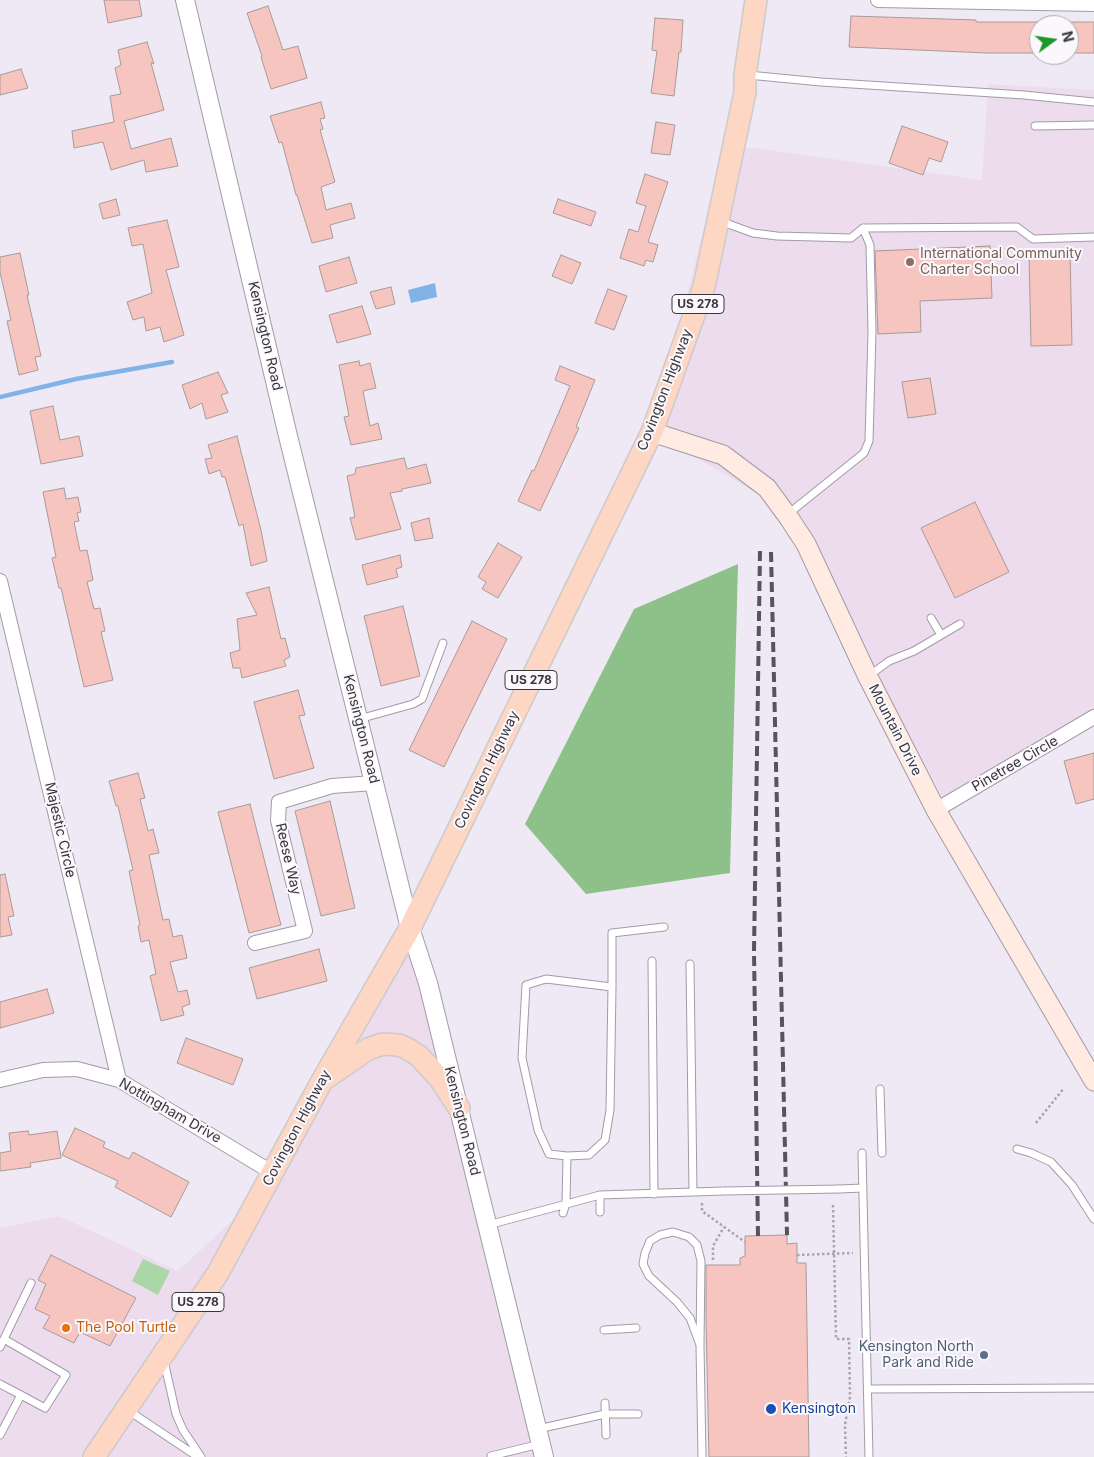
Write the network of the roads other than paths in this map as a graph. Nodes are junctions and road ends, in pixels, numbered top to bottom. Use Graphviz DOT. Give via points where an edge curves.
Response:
graph roads {
  1 [pos="185,0"];
  2 [pos="756,0"];
  3 [pos="878,0"];
  4 [pos="891,0"];
  5 [pos="1042,2"];
  6 [pos="1094,4"];
  7 [pos="745,75"];
  8 [pos="1094,102"];
  9 [pos="1094,125"];
  10 [pos="1035,126"];
  11 [pos="718,220"];
  12 [pos="863,228"];
  13 [pos="1094,237"];
  14 [pos="652,432"];
  15 [pos="787,515"];
  16 [pos="0,581"];
  17 [pos="931,618"];
  18 [pos="960,624"];
  19 [pos="941,635"];
  20 [pos="443,643"];
  21 [pos="868,677"];
  22 [pos="1094,717"];
  23 [pos="359,720"];
  24 [pos="374,783"];
  25 [pos="936,810"];
  26 [pos="664,927"];
  27 [pos="410,928"];
  28 [pos="255,943"];
  29 [pos="652,962"];
  30 [pos="690,964"];
  31 [pos="612,988"];
  32 [pos="0,1080"];
  33 [pos="119,1080"];
  34 [pos="322,1081"];
  35 [pos="1094,1081"];
  36 [pos="880,1088"];
  37 [pos="459,1108"];
  38 [pos="1017,1149"];
  39 [pos="862,1153"];
  40 [pos="882,1153"];
  41 [pos="568,1156"];
  42 [pos="273,1173"];
  43 [pos="863,1188"];
  44 [pos="692,1192"];
  45 [pos="654,1194"];
  46 [pos="600,1195"];
  47 [pos="566,1202"];
  48 [pos="600,1212"];
  49 [pos="563,1213"];
  50 [pos="1094,1220"];
  51 [pos="488,1225"];
  52 [pos="31,1283"];
  53 [pos="636,1328"];
  54 [pos="604,1330"];
  55 [pos="2,1343"];
  56 [pos="700,1345"];
  57 [pos="162,1355"];
  58 [pos="0,1384"];
  59 [pos="1094,1388"];
  60 [pos="868,1389"];
  61 [pos="21,1396"];
  62 [pos="605,1403"];
  63 [pos="126,1409"];
  64 [pos="606,1414"];
  65 [pos="638,1414"];
  66 [pos="0,1435"];
  67 [pos="606,1435"];
  68 [pos="540,1443"];
  69 [pos="491,1456"];
  70 [pos="94,1457"];
  71 [pos="199,1457"];
  72 [pos="702,1457"];
  73 [pos="869,1457"];
  1 -- 23 [label="street, Kensington Road"];
  2 -- 7 [label="main road, Covington Highway / US 278"];
  3 -- 4 [label="street"];
  4 -- 5 [label="street"];
  5 -- 6 [label="street"];
  7 -- 8 [label="lane" via="1024,94"];
  7 -- 11 [label="main road, Covington Highway / US 278" via="745,92"];
  9 -- 10 [label="lane"];
  11 -- 12 [label="lane" via="753,233 777,236 851,238"];
  11 -- 14 [label="main road, Covington Highway / US 278" via="704,287"];
  12 -- 13 [label="lane" via="1017,227 1033,239"];
  12 -- 15 [label="lane" via="870,245 868,442 864,453"];
  14 -- 15 [label="main road, Mountain Drive" via="723,455 767,488"];
  14 -- 27 [label="main road, Covington Highway / US 278"];
  15 -- 21 [label="main road, Mountain Drive" via="806,544"];
  16 -- 33 [label="street, Majestic Circle"];
  17 -- 19 [label="lane"];
  18 -- 19 [label="lane"];
  19 -- 21 [label="lane" via="889,661"];
  20 -- 23 [label="lane" via="422,699"];
  21 -- 25 [label="main road, Mountain Drive"];
  22 -- 25 [label="street, Pinetree Circle"];
  23 -- 24 [label="street, Kensington Road"];
  24 -- 27 [label="street, Kensington Road"];
  24 -- 28 [label="street, Reese Way" via="332,786 279,802 278,820 305,931"];
  25 -- 35 [label="main road, Mountain Drive"];
  26 -- 31 [label="lane" via="612,933"];
  27 -- 34 [label="main road, Covington Highway / US 278"];
  27 -- 37 [label="street, Kensington Road" via="428,983"];
  29 -- 45 [label="lane"];
  30 -- 44 [label="lane"];
  31 -- 41 [label="lane" via="610,1110 605,1140 590,1155"];
  31 -- 41 [label="lane" via="546,979 526,985 522,1058 538,1130 549,1154"];
  32 -- 33 [label="street, Nottingham Drive" via="42,1070 76,1069"];
  33 -- 42 [label="street, Nottingham Drive"];
  34 -- 37 [label="main road" via="368,1050 382,1044 399,1045 419,1056 440,1079"];
  34 -- 42 [label="main road, Covington Highway / US 278"];
  36 -- 40 [label="lane"];
  37 -- 51 [label="street, Kensington Road"];
  38 -- 50 [label="lane" via="1051,1162 1072,1185"];
  39 -- 43 [label="lane"];
  41 -- 47 [label="lane"];
  42 -- 57 [label="main road, Covington Highway / US 278" via="218,1273"];
  43 -- 44 [label="lane, bridge"];
  43 -- 60 [label="lane"];
  44 -- 45 [label="lane"];
  45 -- 46 [label="lane"];
  46 -- 47 [label="lane"];
  46 -- 48 [label="lane"];
  47 -- 49 [label="lane"];
  47 -- 51 [label="lane"];
  51 -- 68 [label="street, Kensington Road"];
  52 -- 55 [label="lane"];
  53 -- 54 [label="lane"];
  55 -- 61 [label="lane" via="66,1374 46,1408"];
  56 -- 56 [label="lane" via="701,1261 697,1245 689,1237 673,1232 660,1235 650,1241 644,1264 649,1276 678,1302 690,1318"];
  56 -- 72 [label="lane"];
  57 -- 63 [label="main road, Covington Highway / US 278"];
  57 -- 71 [label="lane" via="176,1414"];
  58 -- 61 [label="lane"];
  59 -- 60 [label="lane"];
  60 -- 73 [label="lane"];
  61 -- 66 [label="lane"];
  62 -- 64 [label="lane"];
  63 -- 70 [label="main road, Covington Highway / US 278"];
  63 -- 71 [label="lane"];
  64 -- 65 [label="lane"];
  64 -- 67 [label="lane"];
  64 -- 68 [label="lane"];
  68 -- 69 [label="lane"];
}
